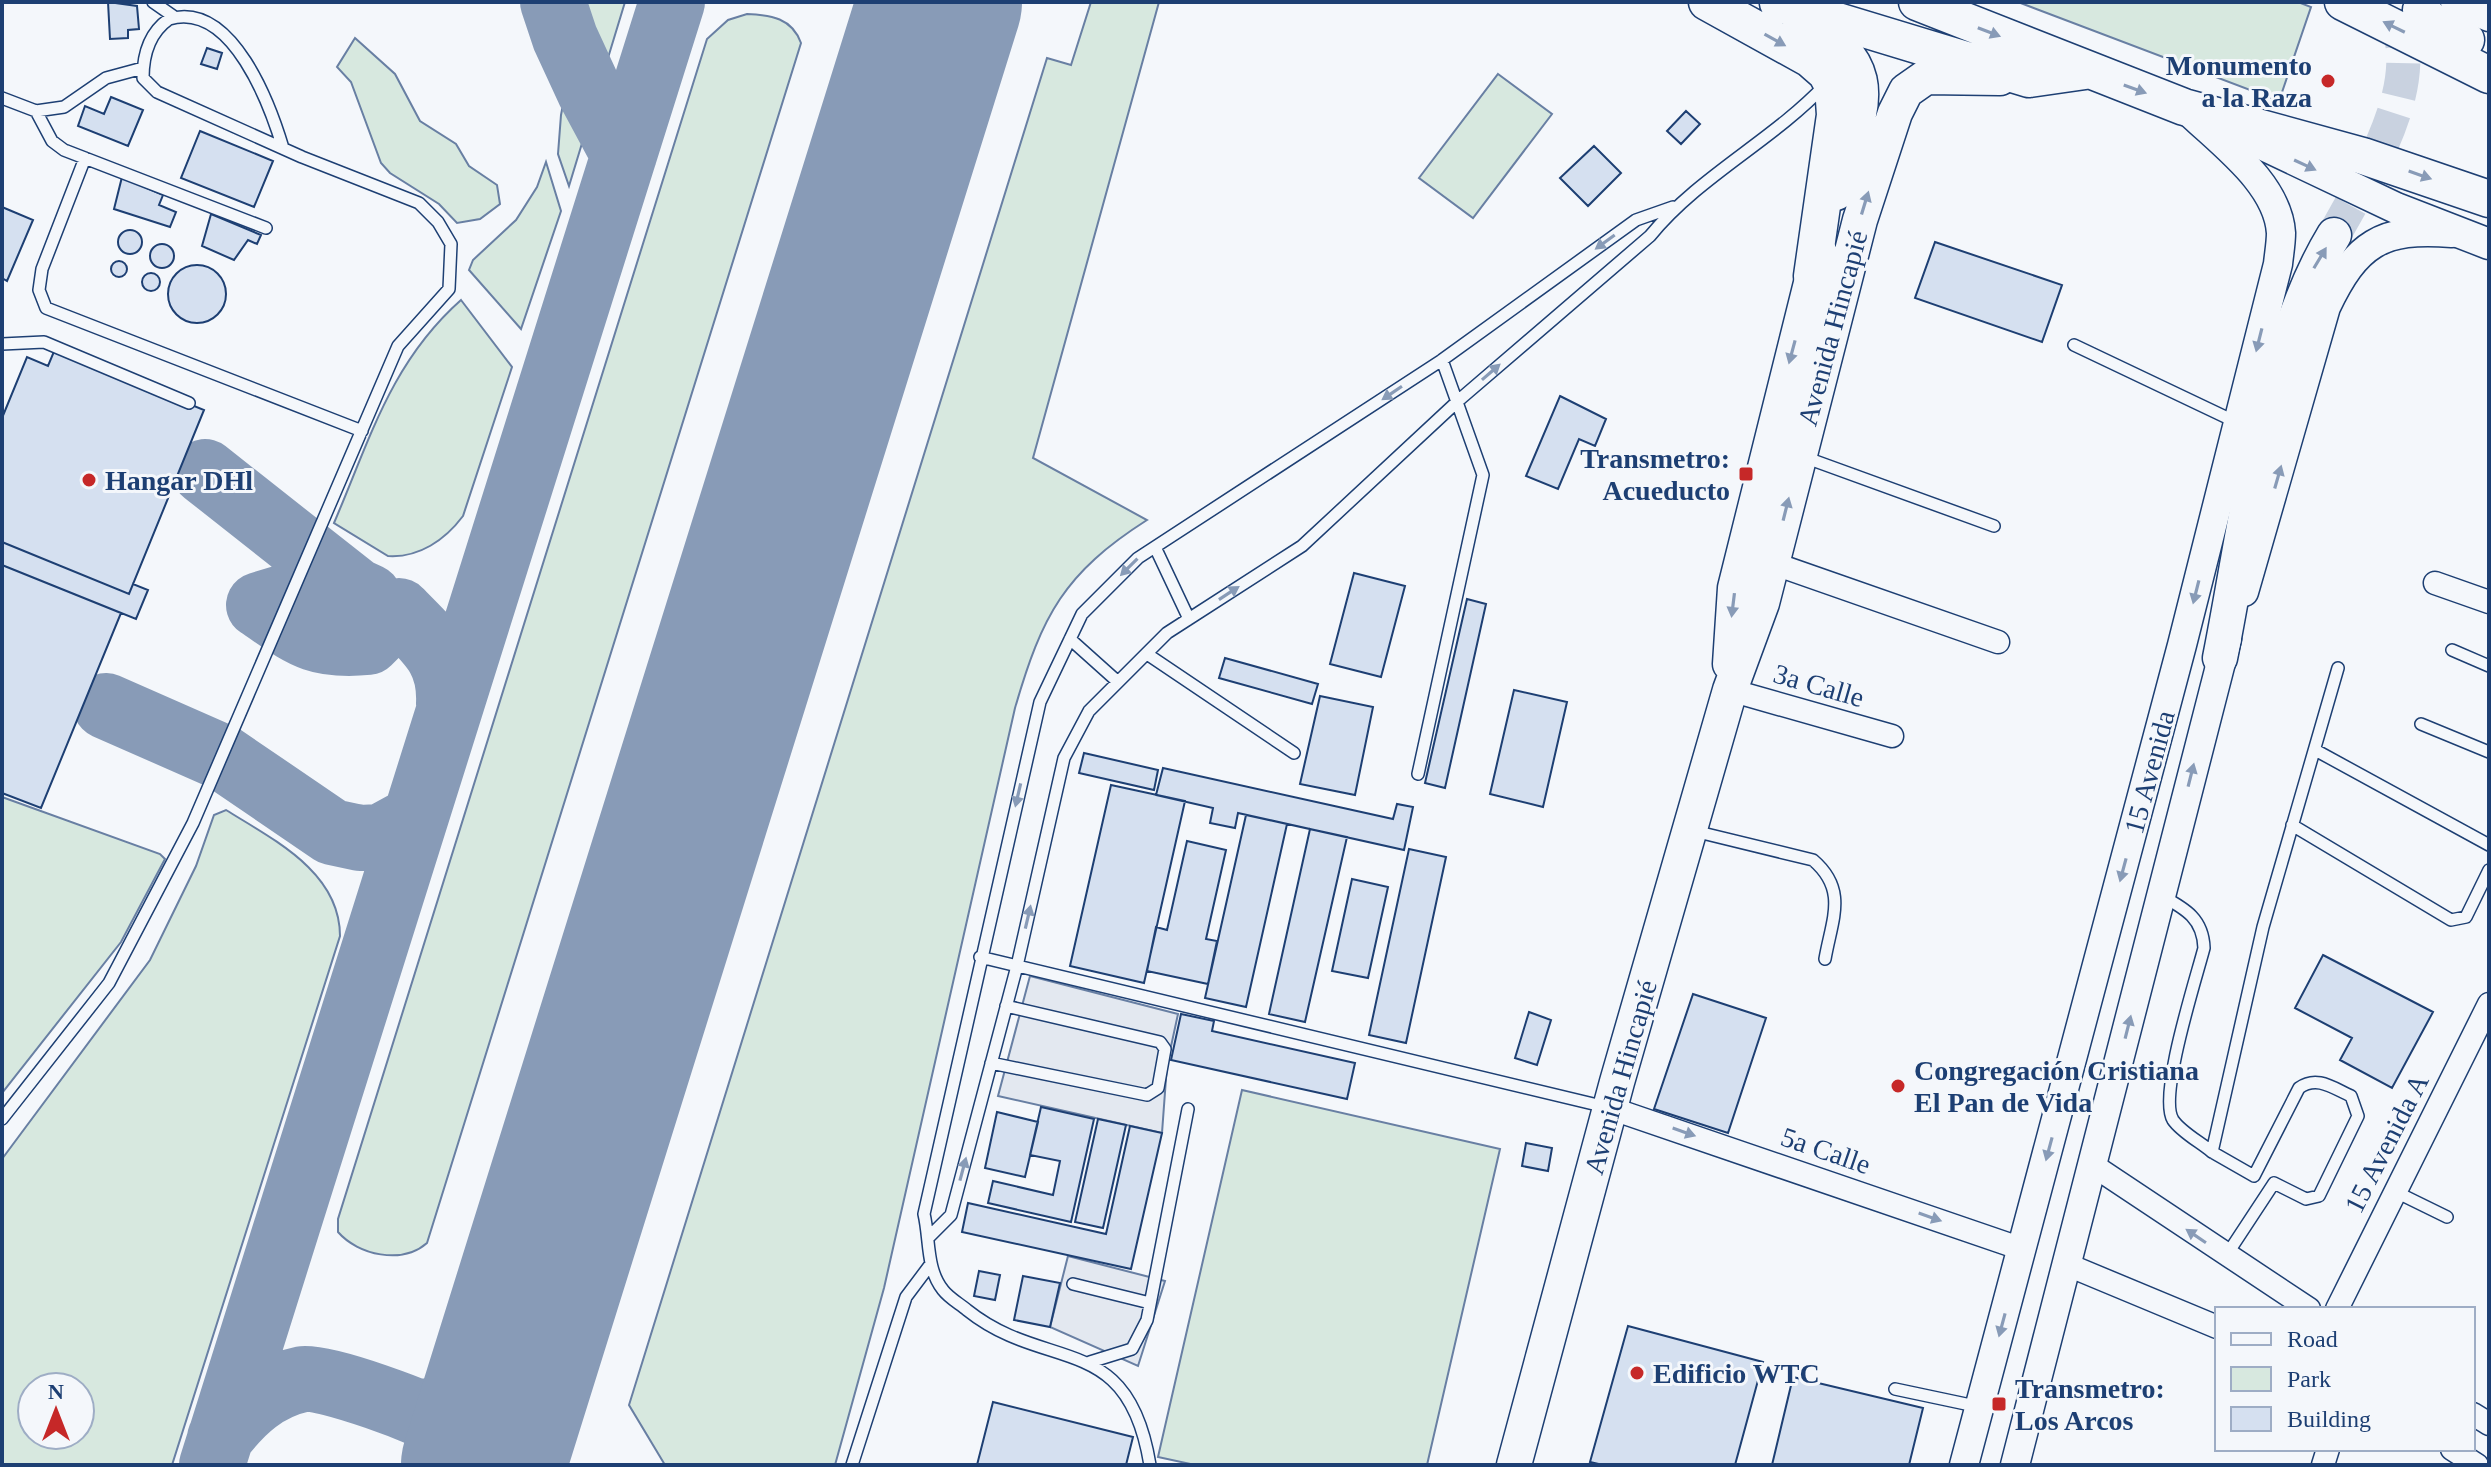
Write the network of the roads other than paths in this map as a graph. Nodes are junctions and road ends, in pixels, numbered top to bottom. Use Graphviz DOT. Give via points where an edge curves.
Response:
graph roads {
  1 [pos="153,2"];
  2 [pos="1707,2"];
  3 [pos="1777,2"];
  4 [pos="1917,2"];
  5 [pos="2343,2"];
  6 [pos="2421,10"];
  7 [pos="173,16"];
  8 [pos="2489,51"];
  9 [pos="143,68"];
  10 [pos="2086,71"];
  11 [pos="2489,75"];
  12 [pos="2029,79"];
  13 [pos="1830,80"];
  14 [pos="2,98"];
  15 [pos="2184,107"];
  16 [pos="36,111"];
  17 [pos="283,148"];
  18 [pos="85,158"];
  19 [pos="2489,199"];
  20 [pos="1673,207"];
  21 [pos="266,228"];
  22 [pos="2334,235"];
  23 [pos="2477,239"];
  24 [pos="1812,276"];
  25 [pos="2074,345"];
  26 [pos="3,347"];
  27 [pos="1442,360"];
  28 [pos="1459,400"];
  29 [pos="189,403"];
  30 [pos="2238,423"];
  31 [pos="362,431"];
  32 [pos="1799,455"];
  33 [pos="1994,526"];
  34 [pos="1155,547"];
  35 [pos="1772,563"];
  36 [pos="2435,583"];
  37 [pos="2489,602"];
  38 [pos="1189,619"];
  39 [pos="1070,639"];
  40 [pos="1998,642"];
  41 [pos="2452,650"];
  42 [pos="1147,654"];
  43 [pos="2220,658"];
  44 [pos="2489,666"];
  45 [pos="2338,668"];
  46 [pos="1118,682"];
  47 [pos="1730,690"];
  48 [pos="2421,724"];
  49 [pos="1892,736"];
  50 [pos="2317,751"];
  51 [pos="2489,752"];
  52 [pos="1294,753"];
  53 [pos="1418,774"];
  54 [pos="2292,825"];
  55 [pos="1690,830"];
  56 [pos="2489,844"];
  57 [pos="2489,870"];
  58 [pos="2161,896"];
  59 [pos="980,957"];
  60 [pos="1825,959"];
  61 [pos="1017,966"];
  62 [pos="1006,1006"];
  63 [pos="2486,1018"];
  64 [pos="991,1063"];
  65 [pos="1610,1108"];
  66 [pos="1188,1109"];
  67 [pos="2,1119"];
  68 [pos="2212,1152"];
  69 [pos="2094,1166"];
  70 [pos="2254,1176"];
  71 [pos="2274,1183"];
  72 [pos="2396,1192"];
  73 [pos="2447,1217"];
  74 [pos="930,1236"];
  75 [pos="2022,1249"];
  76 [pos="2226,1256"];
  77 [pos="930,1265"];
  78 [pos="2068,1265"];
  79 [pos="1073,1284"];
  80 [pos="1150,1303"];
  81 [pos="2306,1307"];
  82 [pos="2338,1307"];
  83 [pos="2215,1326"];
  84 [pos="1090,1362"];
  85 [pos="1895,1389"];
  86 [pos="1980,1407"];
  87 [pos="2455,1451"];
  88 [pos="852,1465"];
  89 [pos="1150,1465"];
  90 [pos="1514,1465"];
  91 [pos="1964,1465"];
  92 [pos="2015,1465"];
  93 [pos="2477,1465"];
  1 -- 7 [label="lane"];
  2 -- 13 [label="highway, one-way" via="1810,59"];
  3 -- 12 [label="highway"];
  3 -- 24 [label="main road, Avenida Hincapié" via="1840,43 1858,66 1862,84 1861,104"];
  4 -- 10 [label="highway, one-way"];
  11 -- 5 [label="highway, one-way"];
  6 -- 8 [label="highway" via="2436,26"];
  7 -- 9 [label="lane" via="157,28 143,55"];
  7 -- 17 [label="lane" via="201,10 227,24 249,55"];
  9 -- 16 [label="lane" via="106,78 64,107"];
  9 -- 17 [label="lane" via="143,78 157,92"];
  10 -- 12 [label="highway"];
  10 -- 15 [label="highway, one-way"];
  32 -- 12 [label="main road, Avenida Hincapié, one-way" via="1860,220 1902,97 1917,81 1935,75"];
  13 -- 20 [label="lane" via="1795,117"];
  13 -- 24 [label="highway" via="1835,115"];
  14 -- 16 [label="lane"];
  15 -- 19 [label="highway, one-way" via="2363,156"];
  15 -- 23 [label="main road, one-way" via="2396,208"];
  15 -- 30 [label="street, 15 Avenida, one-way" via="2258,182 2274,205 2281,232 2278,264"];
  16 -- 18 [label="lane" via="52,141"];
  17 -- 31 [label="lane" via="419,203 451,244 449,289 398,346"];
  18 -- 21 [label="lane"];
  18 -- 31 [label="lane" via="42,269 39,290 46,308"];
  20 -- 27 [label="lane, one-way" via="1636,220"];
  28 -- 20 [label="lane, one-way" via="1650,236"];
  43 -- 22 [label="main road, one-way" via="2289,341 2311,272"];
  43 -- 23 [label="street, 15 Avenida, one-way" via="2252,571 2319,331 2338,282 2369,244 2390,235 2417,230"];
  24 -- 47 [label="main road, Avenida Hincapié, one-way" via="1735,588"];
  25 -- 30 [label="lane"];
  26 -- 29 [label="lane" via="44,342"];
  27 -- 28 [label="lane"];
  27 -- 34 [label="lane, one-way"];
  38 -- 28 [label="lane, one-way" via="1302,546"];
  28 -- 53 [label="lane" via="1483,475"];
  30 -- 75 [label="street, 15 Avenida, one-way"];
  31 -- 67 [label="lane" via="193,823 109,983"];
  32 -- 33 [label="lane"];
  35 -- 32 [label="main road, Avenida Hincapié, one-way"];
  34 -- 38 [label="lane"];
  34 -- 39 [label="lane, one-way" via="1082,614"];
  35 -- 40 [label="street"];
  35 -- 47 [label="main road, Avenida Hincapié"];
  36 -- 37 [label="street"];
  38 -- 42 [label="lane"];
  39 -- 46 [label="lane"];
  39 -- 59 [label="lane, one-way" via="1040,702"];
  41 -- 44 [label="lane"];
  42 -- 46 [label="lane"];
  42 -- 52 [label="lane"];
  58 -- 43 [label="street, 15 Avenida, one-way"];
  45 -- 50 [label="lane"];
  61 -- 46 [label="lane, one-way" via="1064,758 1089,711"];
  47 -- 49 [label="street, 3a Calle"];
  47 -- 55 [label="main road, Avenida Hincapié"];
  48 -- 51 [label="lane"];
  50 -- 54 [label="lane"];
  50 -- 56 [label="lane"];
  54 -- 57 [label="lane" via="2451,920 2466,917"];
  54 -- 68 [label="lane"];
  55 -- 60 [label="lane" via="1813,860 1827,872 1837,895"];
  55 -- 65 [label="main road, Avenida Hincapié"];
  58 -- 68 [label="lane" via="2189,911 2203,932 2204,948 2171,1076 2169,1109 2174,1121"];
  69 -- 58 [label="street, 15 Avenida, one-way"];
  59 -- 61 [label="lane"];
  59 -- 74 [label="lane" via="924,1214"];
  61 -- 62 [label="lane"];
  61 -- 65 [label="lane"];
  62 -- 64 [label="lane"];
  62 -- 64 [label="lane" via="1160,1042 1165,1049 1158,1088 1147,1095"];
  63 -- 72 [label="street, 15 Avenida A"];
  74 -- 64 [label="lane, one-way" via="951,1215"];
  65 -- 75 [label="street, 5a Calle, one-way"];
  65 -- 90 [label="main road, Avenida Hincapié"];
  66 -- 80 [label="lane"];
  68 -- 70 [label="lane"];
  76 -- 69 [label="street, one-way"];
  69 -- 78 [label="street, 15 Avenida"];
  70 -- 71 [label="lane"];
  70 -- 71 [label="lane" via="2299,1088 2319,1082 2351,1096 2358,1116 2319,1196 2306,1199"];
  71 -- 76 [label="lane"];
  72 -- 73 [label="lane"];
  72 -- 82 [label="street, 15 Avenida A"];
  74 -- 77 [label="lane"];
  75 -- 86 [label="street, 15 Avenida, one-way"];
  76 -- 81 [label="street"];
  77 -- 84 [label="lane" via="943,1291 989,1327"];
  77 -- 88 [label="lane" via="906,1297"];
  78 -- 83 [label="street"];
  78 -- 92 [label="street, 15 Avenida"];
  79 -- 80 [label="lane"];
  80 -- 84 [label="lane" via="1132,1349"];
  84 -- 89 [label="lane" via="1135,1406"];
  85 -- 86 [label="lane"];
  86 -- 91 [label="street, 15 Avenida"];
  87 -- 93 [label="street"];
}
